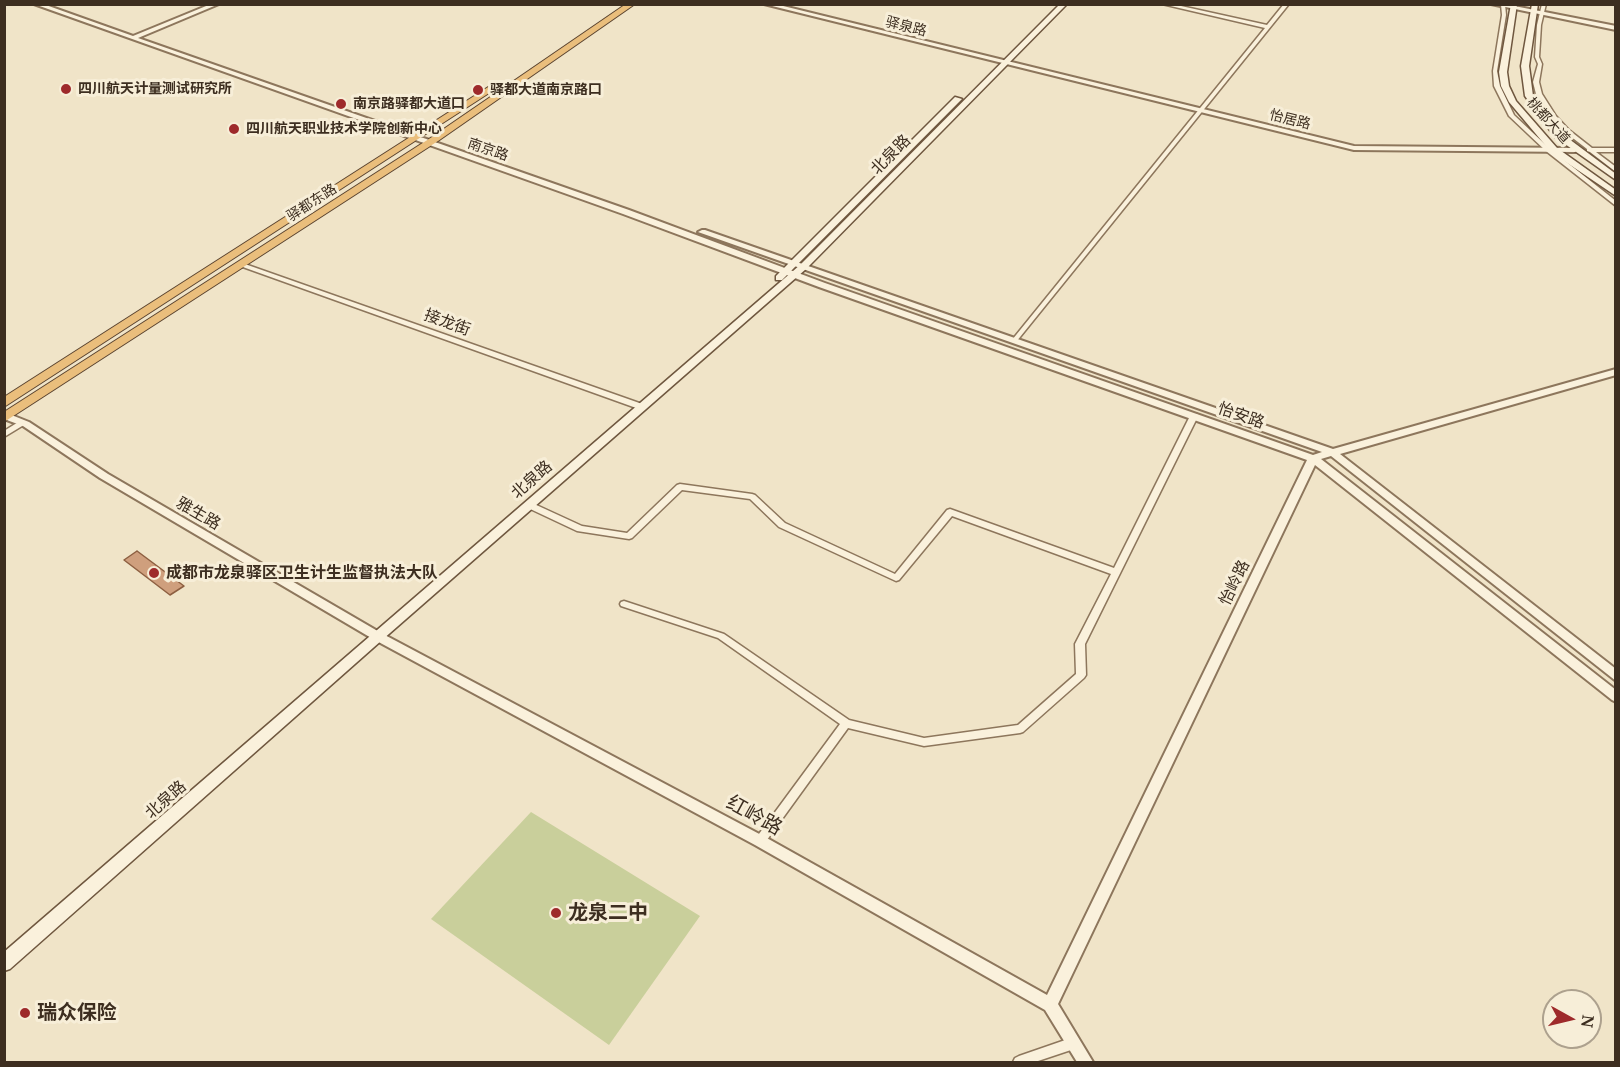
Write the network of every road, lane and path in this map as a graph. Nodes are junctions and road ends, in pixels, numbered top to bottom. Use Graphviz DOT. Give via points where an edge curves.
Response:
graph roads {
  1 [pos="36,4"];
  2 [pos="48,4"];
  3 [pos="217,4"];
  4 [pos="618,4"];
  5 [pos="632,4"];
  6 [pos="766,4"];
  7 [pos="1056,4"];
  8 [pos="1064,4"];
  9 [pos="1164,4"];
  10 [pos="1287,4"];
  11 [pos="1492,4"];
  12 [pos="1503,5"];
  13 [pos="1513,5"];
  14 [pos="1534,8"];
  15 [pos="1543,9"];
  16 [pos="1616,25"];
  17 [pos="1269,27"];
  18 [pos="136,37"];
  19 [pos="1000,62"];
  20 [pos="1199,111"];
  21 [pos="427,138"];
  22 [pos="1551,150"];
  23 [pos="1575,150"];
  24 [pos="1588,150"];
  25 [pos="1616,150"];
  26 [pos="1616,170"];
  27 [pos="1616,178"];
  28 [pos="1616,194"];
  29 [pos="1616,204"];
  30 [pos="242,265"];
  31 [pos="795,269"];
  32 [pos="1014,341"];
  33 [pos="1616,372"];
  34 [pos="4,403"];
  35 [pos="638,405"];
  36 [pos="1194,416"];
  37 [pos="5,417"];
  38 [pos="23,423"];
  39 [pos="4,435"];
  40 [pos="1332,452"];
  41 [pos="1313,458"];
  42 [pos="529,505"];
  43 [pos="1114,573"];
  44 [pos="624,604"];
  45 [pos="374,634"];
  46 [pos="1616,676"];
  47 [pos="1616,697"];
  48 [pos="846,723"];
  49 [pos="760,841"];
  50 [pos="4,952"];
  51 [pos="4,963"];
  52 [pos="1050,1005"];
  53 [pos="1074,1043"];
  54 [pos="1019,1062"];
  55 [pos="1085,1062"];
  1 -- 18 [label="street, 南京路"];
  2 -- 18 [label="street"];
  3 -- 18 [label="street"];
  4 -- 21 [label="highway, 驿都东路"];
  5 -- 21 [label="highway, 驿都东路"];
  6 -- 19 [label="street, 驿泉路"];
  7 -- 19 [label="main road, 北泉路"];
  8 -- 19 [label="main road, 北泉路"];
  9 -- 17 [label="street"];
  10 -- 17 [label="street"];
  11 -- 12 [label="street"];
  12 -- 13 [label="street"];
  12 -- 22 [label="street" via="1495,70 1497,86 1512,116"];
  13 -- 14 [label="street"];
  13 -- 22 [label="main road, 桃都大道" via="1503,72 1505,86"];
  14 -- 15 [label="street"];
  14 -- 23 [label="main road, 桃都大道" via="1525,66 1529,96 1558,135"];
  15 -- 16 [label="street"];
  15 -- 24 [label="street" via="1537,57 1539,94 1554,117"];
  17 -- 20 [label="street"];
  18 -- 21 [label="street, 南京路"];
  19 -- 20 [label="street, 怡居路"];
  19 -- 31 [label="main road, 北泉路"];
  20 -- 22 [label="street, 怡居路" via="1354,148"];
  20 -- 32 [label="street"];
  21 -- 30 [label="highway, 驿都东路"];
  21 -- 31 [label="street, 南京路"];
  21 -- 34 [label="highway, 驿都东路"];
  22 -- 23 [label="street, 怡居路"];
  22 -- 28 [label="main road, 桃都大道"];
  22 -- 29 [label="street"];
  23 -- 24 [label="street"];
  23 -- 27 [label="main road, 桃都大道"];
  24 -- 25 [label="street"];
  24 -- 26 [label="street"];
  30 -- 35 [label="street, 接龙街"];
  30 -- 37 [label="highway, 驿都东路"];
  31 -- 32 [label="street, 怡安路"];
  31 -- 35 [label="main road, 北泉路"];
  31 -- 36 [label="street, 怡安路"];
  32 -- 40 [label="street, 怡安路"];
  33 -- 40 [label="street"];
  35 -- 42 [label="main road, 北泉路"];
  35 -- 45 [label="main road, 北泉路"];
  36 -- 41 [label="street, 怡安路"];
  36 -- 43 [label="street"];
  37 -- 38 [label="street, 雅生路"];
  38 -- 39 [label="street"];
  38 -- 45 [label="street, 雅生路" via="104,476"];
  40 -- 41 [label="street"];
  40 -- 46 [label="street, 怡安路"];
  41 -- 47 [label="street, 怡安路"];
  41 -- 52 [label="street, 怡岭路"];
  42 -- 43 [label="street" via="580,529 629,536 680,487 752,497 782,525 896,578 950,512"];
  42 -- 45 [label="main road, 北泉路"];
  43 -- 48 [label="street" via="1080,644 1081,675 1020,729 924,742"];
  44 -- 48 [label="street" via="721,636"];
  45 -- 49 [label="street, 红岭路"];
  45 -- 50 [label="main road, 北泉路"];
  45 -- 51 [label="main road, 北泉路"];
  48 -- 49 [label="street"];
  49 -- 52 [label="street, 红岭路"];
  52 -- 53 [label="street, 红岭路"];
  53 -- 54 [label="street"];
  53 -- 55 [label="street, 红岭路"];
}
